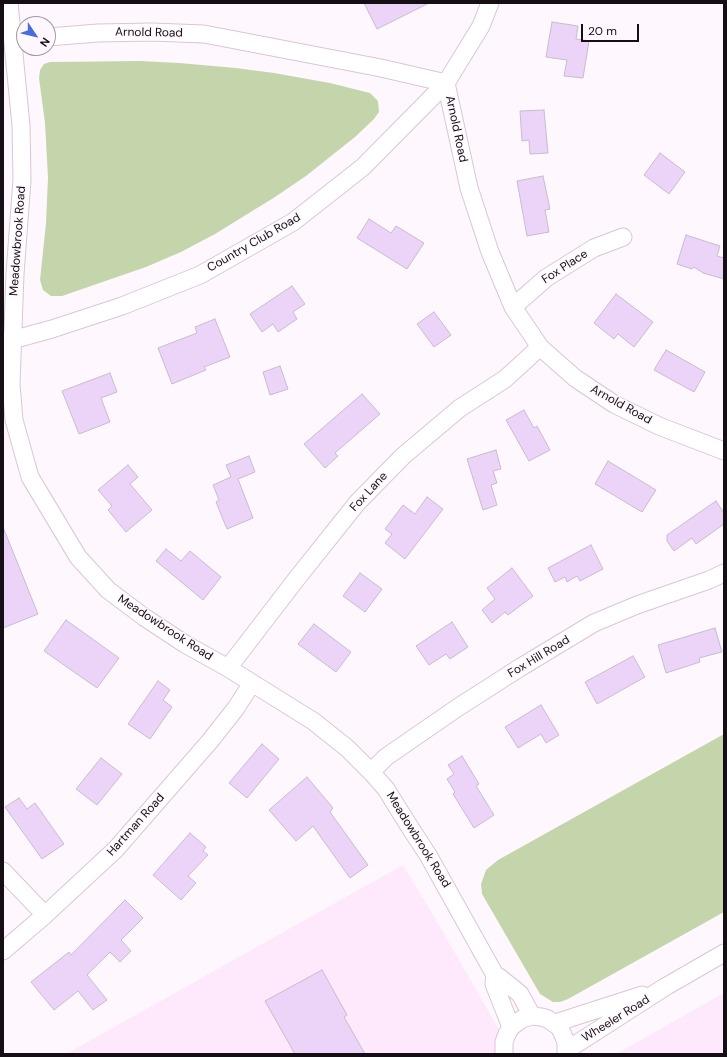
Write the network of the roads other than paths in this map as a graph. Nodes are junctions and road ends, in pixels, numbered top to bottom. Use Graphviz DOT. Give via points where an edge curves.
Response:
graph roads {
  1 [pos="9,3"];
  2 [pos="490,3"];
  3 [pos="56,37"];
  4 [pos="13,41"];
  5 [pos="446,83"];
  6 [pos="623,237"];
  7 [pos="513,307"];
  8 [pos="7,340"];
  9 [pos="540,346"];
  10 [pos="724,451"];
  11 [pos="724,573"];
  12 [pos="228,668"];
  13 [pos="252,683"];
  14 [pos="371,772"];
  15 [pos="3,872"];
  16 [pos="45,915"];
  17 [pos="3,951"];
  18 [pos="724,953"];
  19 [pos="495,975"];
  20 [pos="665,987"];
  21 [pos="532,1016"];
  22 [pos="555,1023"];
  23 [pos="511,1027"];
  24 [pos="566,1052"];
  25 [pos="504,1054"];
  1 -- 4 [label="street, Meadowbrook Road"];
  2 -- 5 [label="street, Country Club Road" via="481,26"];
  3 -- 5 [label="street, Arnold Road" via="98,33 204,34"];
  4 -- 8 [label="street, Meadowbrook Road" via="21,125 22,180"];
  5 -- 7 [label="street, Arnold Road" via="469,188 490,252"];
  5 -- 8 [label="street, Country Club Road" via="364,167 293,222 200,274 122,306 52,329"];
  6 -- 7 [label="street, Fox Place" via="594,248 546,278"];
  7 -- 9 [label="street, Arnold Road"];
  8 -- 12 [label="street, Meadowbrook Road" via="14,420 30,477 78,557 108,590 185,644"];
  9 -- 10 [label="street, Arnold Road" via="575,378 614,404 658,426"];
  9 -- 12 [label="street, Fox Lane" via="505,379 460,408 409,451 357,503"];
  11 -- 14 [label="street, Fox Hill Road" via="594,623 457,708 386,757"];
  12 -- 13 [label="street, Meadowbrook Road"];
  13 -- 14 [label="street, Meadowbrook Road" via="313,721 347,748"];
  13 -- 16 [label="street, Hartman Road" via="210,740 116,849"];
  14 -- 19 [label="street, Meadowbrook Road" via="386,789 428,855"];
  15 -- 16 [label="street"];
  16 -- 17 [label="street, Hartman Road"];
  18 -- 20 [label="street, Wheeler Road"];
  19 -- 21 [label="street, Meadowbrook Road" via="520,994"];
  19 -- 23 [label="street, Meadowbrook Road" via="494,984"];
  20 -- 22 [label="street, Wheeler Road"];
  20 -- 24 [label="street, Wheeler Road"];
  21 -- 22 [label="street"];
  21 -- 23 [label="street"];
  22 -- 24 [label="street" via="564,1035"];
  23 -- 25 [label="street" via="504,1042"];
}
